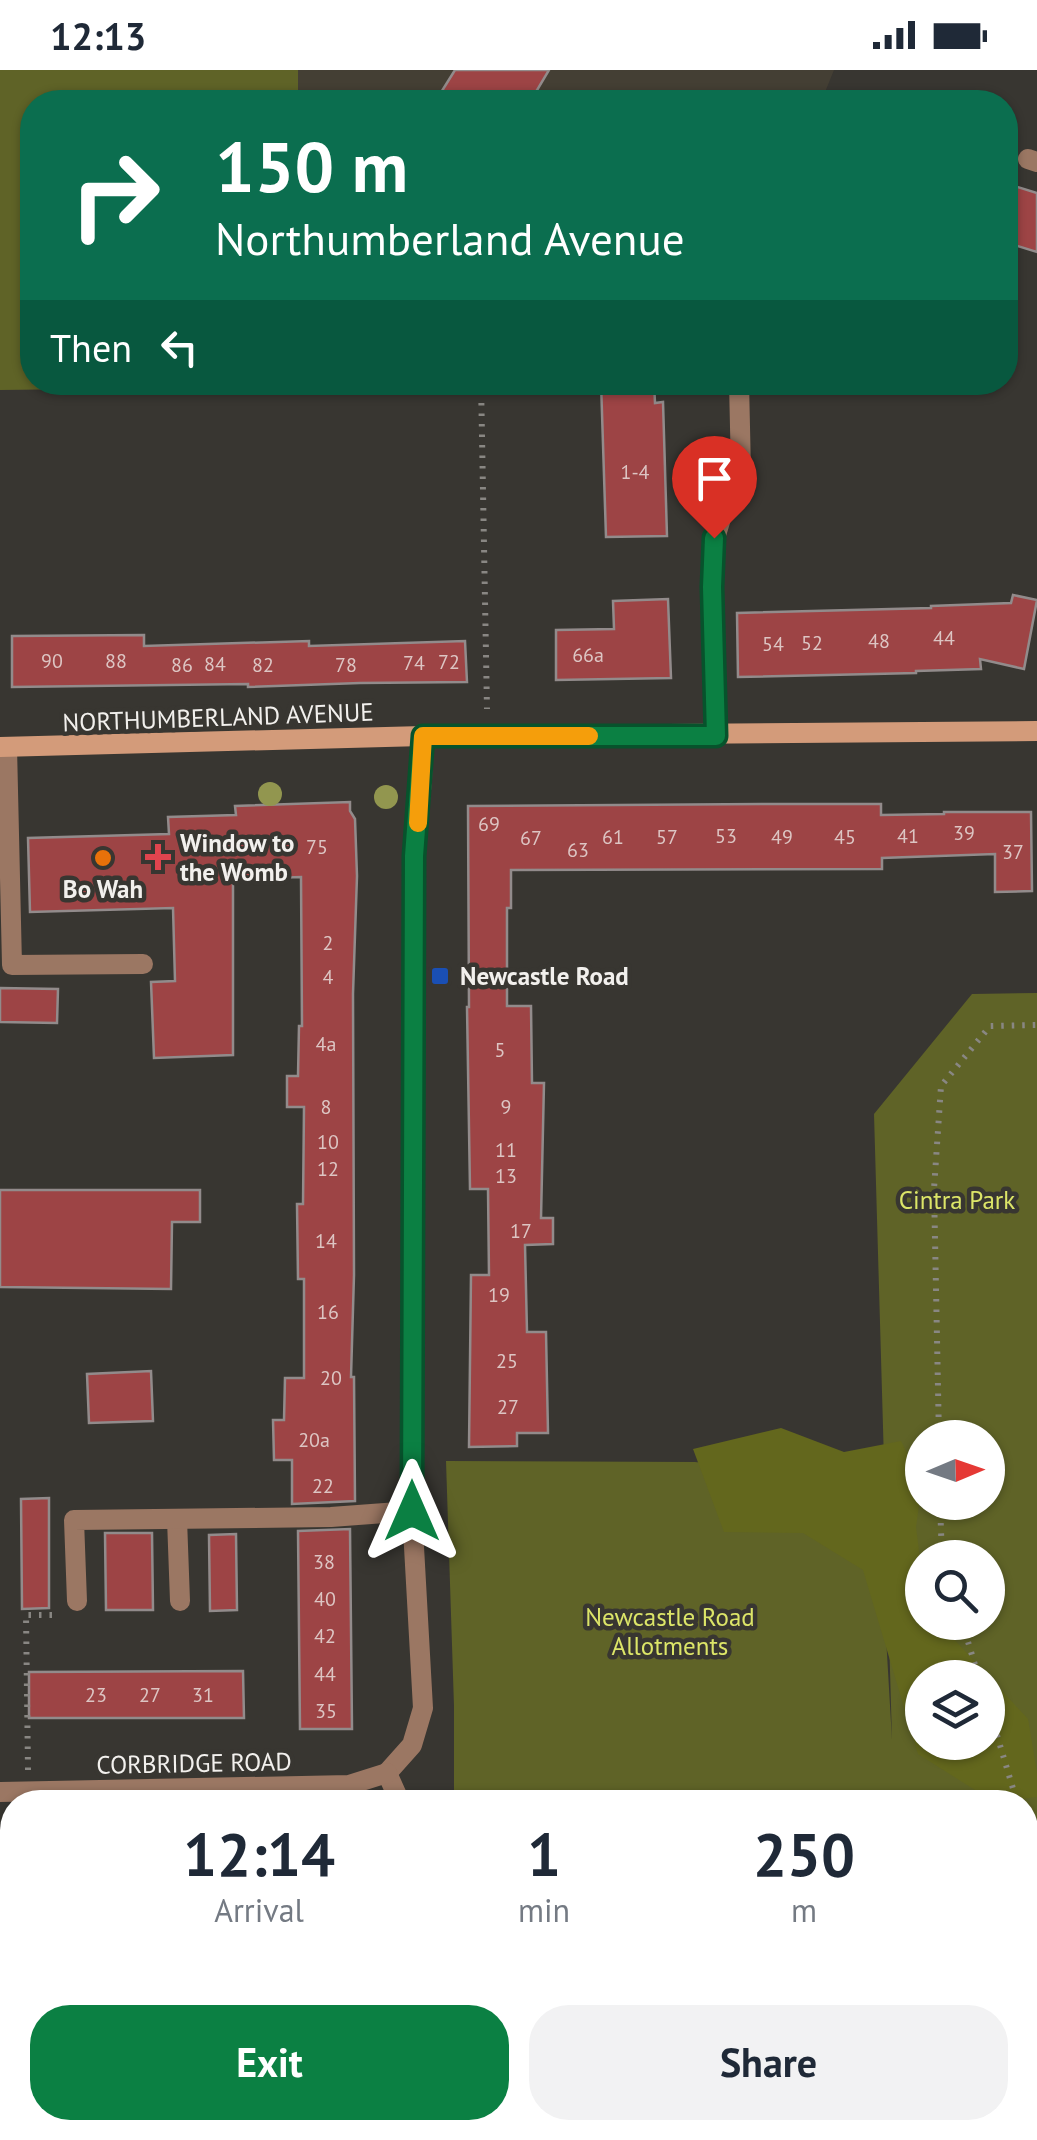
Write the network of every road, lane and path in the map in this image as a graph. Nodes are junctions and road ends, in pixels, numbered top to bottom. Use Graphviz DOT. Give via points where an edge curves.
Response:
graph roads {
  1 [pos="481,395"];
  2 [pos="739,395"];
  3 [pos="1037,731"];
  4 [pos="423,736"];
  5 [pos="487,736"];
  6 [pos="716,736"];
  7 [pos="4,747"];
  8 [pos="142,964"];
  9 [pos="1037,1026"];
  10 [pos="939,1420"];
  11 [pos="412,1511"];
  12 [pos="177,1519"];
  13 [pos="77,1602"];
  14 [pos="180,1602"];
  15 [pos="1004,1760"];
  16 [pos="387,1773"];
  17 [pos="28,1790"];
  18 [pos="120,1790"];
  19 [pos="395,1790"];
  20 [pos="1013,1790"];
  1 -- 5 [label="path"];
  2 -- 6 [label="street" via="741,472 714,538"];
  3 -- 6 [label="street, NORTHUMBERLAND AVENUE"];
  4 -- 5 [label="street, NORTHUMBERLAND AVENUE"];
  4 -- 7 [label="street, NORTHUMBERLAND AVENUE"];
  4 -- 11 [label="street" via="414,856"];
  5 -- 6 [label="street, NORTHUMBERLAND AVENUE"];
  7 -- 8 [label="street" via="12,965"];
  9 -- 10 [label="path" via="990,1026 941,1086 934,1188"];
  11 -- 12 [label="street"];
  11 -- 16 [label="street" via="423,1708 412,1745"];
  12 -- 13 [label="street" via="74,1520"];
  12 -- 14 [label="street"];
  13 -- 17 [label="path" via="53,1615 26,1615"];
  15 -- 20 [label="path"];
  16 -- 18 [label="street, CORBRIDGE ROAD" via="349,1785"];
  16 -- 19 [label="street"];
}
